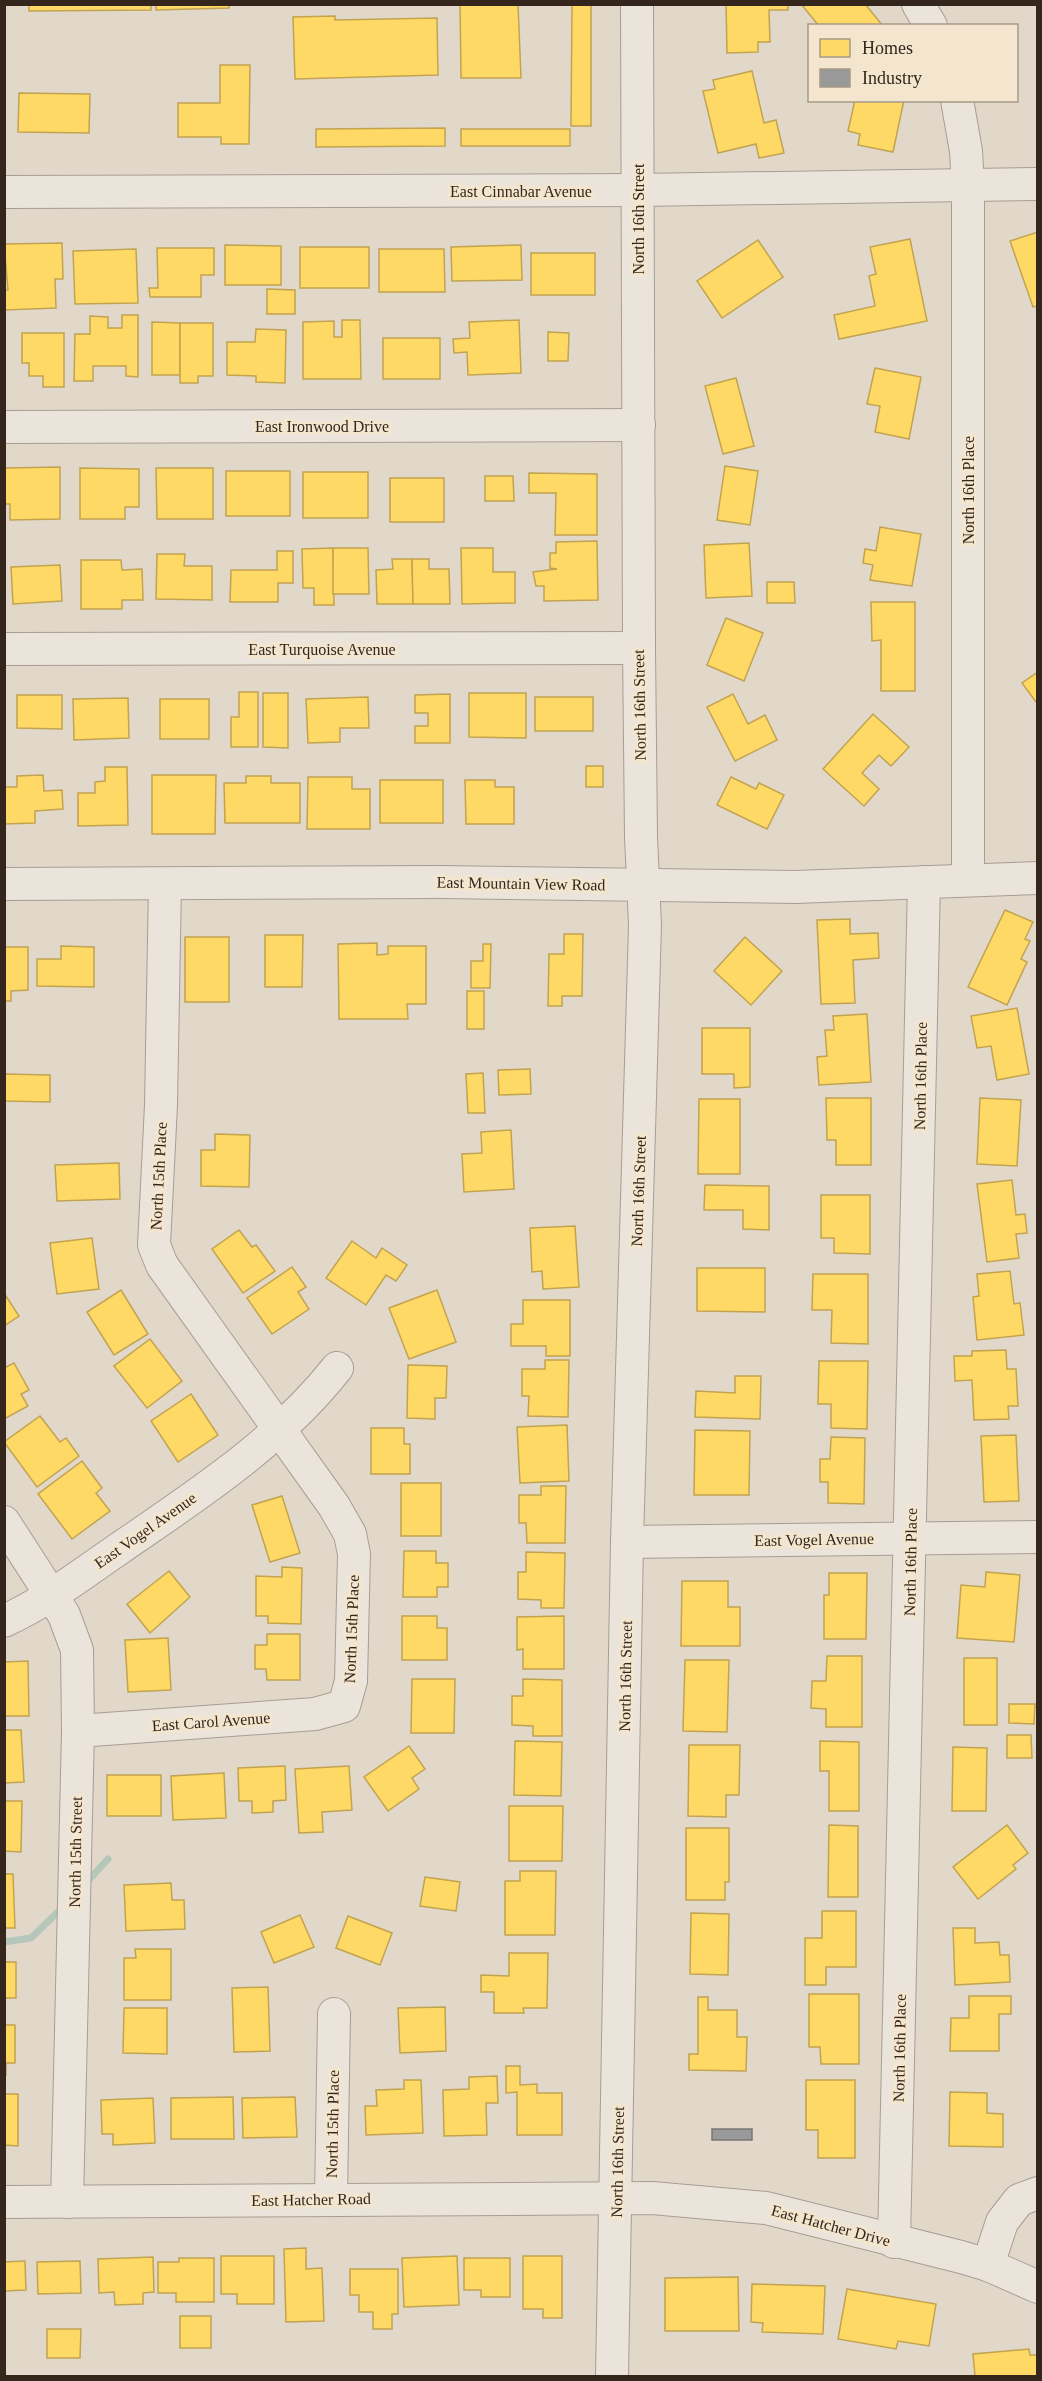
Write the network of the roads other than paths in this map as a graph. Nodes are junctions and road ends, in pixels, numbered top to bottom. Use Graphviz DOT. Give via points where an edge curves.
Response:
graph roads {
  1 [pos="637,4"];
  2 [pos="918,4"];
  3 [pos="930,24"];
  4 [pos="957,102"];
  5 [pos="1038,184"];
  6 [pos="968,186"];
  7 [pos="638,190"];
  8 [pos="4,192"];
  9 [pos="639,425"];
  10 [pos="4,427"];
  11 [pos="639,648"];
  12 [pos="4,649"];
  13 [pos="1038,878"];
  14 [pos="968,880"];
  15 [pos="924,882"];
  16 [pos="4,884"];
  17 [pos="165,884"];
  18 [pos="643,884"];
  19 [pos="337,1368"];
  20 [pos="279,1429"];
  21 [pos="4,1522"];
  22 [pos="1038,1537"];
  23 [pos="911,1538"];
  24 [pos="627,1542"];
  25 [pos="51,1595"];
  26 [pos="4,1621"];
  27 [pos="344,1706"];
  28 [pos="78,1731"];
  29 [pos="334,2014"];
  30 [pos="1038,2193"];
  31 [pos="617,2198"];
  32 [pos="331,2199"];
  33 [pos="4,2202"];
  34 [pos="68,2202"];
  35 [pos="894,2242"];
  36 [pos="988,2265"];
  37 [pos="1038,2287"];
  38 [pos="612,2376"];
  1 -- 7 [label="street, North 16th Street"];
  2 -- 3 [label="street"];
  4 -- 6 [label="street, North 16th Place"];
  5 -- 6 [label="street, East Cinnabar Avenue"];
  6 -- 7 [label="street, East Cinnabar Avenue"];
  6 -- 14 [label="street, North 16th Place"];
  7 -- 8 [label="street, East Cinnabar Avenue"];
  7 -- 9 [label="street, North 16th Street"];
  9 -- 10 [label="street, East Ironwood Drive"];
  9 -- 11 [label="street, North 16th Street"];
  11 -- 12 [label="street, East Turquoise Avenue"];
  11 -- 18 [label="street, North 16th Street"];
  13 -- 14 [label="street, East Mountain View Road"];
  14 -- 15 [label="street, East Mountain View Road"];
  15 -- 18 [label="street, East Mountain View Road" via="795,887"];
  15 -- 23 [label="street, North 16th Place"];
  16 -- 17 [label="street, East Mountain View Road"];
  17 -- 18 [label="street, East Mountain View Road"];
  17 -- 20 [label="street, North 15th Place" via="154,1245 162,1265"];
  18 -- 24 [label="street, North 16th Street"];
  19 -- 20 [label="street"];
  20 -- 25 [label="street, East Vogel Avenue" via="170,1513"];
  20 -- 27 [label="street, North 15th Place" via="350,1534 354,1554 351,1681"];
  21 -- 25 [label="street, North 15th Street"];
  22 -- 23 [label="street, East Vogel Avenue"];
  23 -- 24 [label="street, East Vogel Avenue"];
  23 -- 35 [label="street, North 16th Place"];
  24 -- 31 [label="street, North 16th Street"];
  25 -- 26 [label="street, East Vogel Avenue"];
  25 -- 28 [label="street, North 15th Street" via="71,1628 77,1650"];
  27 -- 28 [label="street, East Carol Avenue" via="315,1714"];
  28 -- 34 [label="street, North 15th Street"];
  29 -- 32 [label="street, North 15th Place"];
  30 -- 36 [label="street" via="1019,2200 1002,2222"];
  31 -- 32 [label="street, East Hatcher Road"];
  31 -- 35 [label="street, East Hatcher Drive" via="766,2208"];
  31 -- 38 [label="street, North 16th Street"];
  32 -- 34 [label="street, East Hatcher Road"];
  33 -- 34 [label="street, East Hatcher Road"];
  35 -- 36 [label="street, East Hatcher Drive"];
  36 -- 37 [label="street, East Hatcher Drive"];
}
